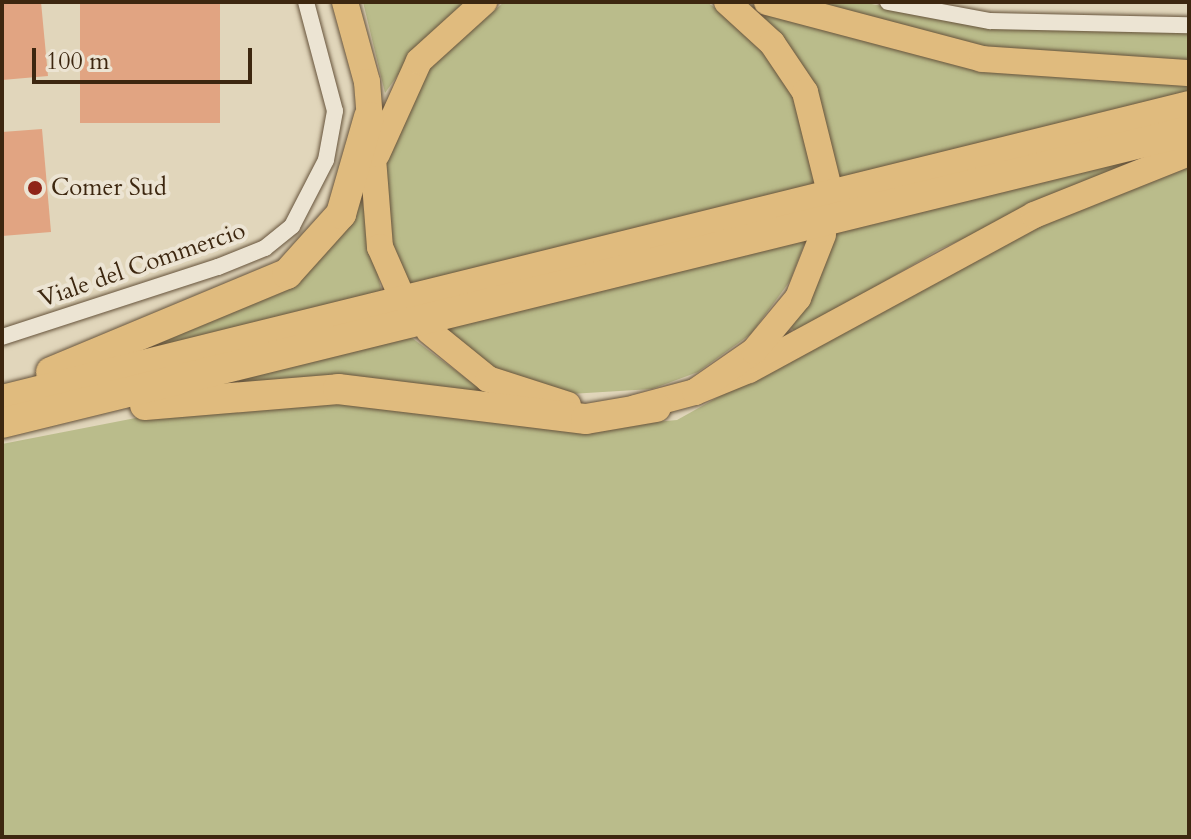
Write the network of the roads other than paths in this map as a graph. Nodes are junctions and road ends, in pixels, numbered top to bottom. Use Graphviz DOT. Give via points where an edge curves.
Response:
graph roads {
  1 [pos="306,2"];
  2 [pos="345,2"];
  3 [pos="484,2"];
  4 [pos="727,2"];
  5 [pos="767,2"];
  6 [pos="888,2"];
  7 [pos="1189,25"];
  8 [pos="1189,73"];
  9 [pos="1189,106"];
  10 [pos="369,117"];
  11 [pos="1189,131"];
  12 [pos="1189,153"];
  13 [pos="371,172"];
  14 [pos="827,180"];
  15 [pos="823,235"];
  16 [pos="398,288"];
  17 [pos="429,331"];
  18 [pos="2,337"];
  19 [pos="2,388"];
  20 [pos="695,392"];
  21 [pos="2,400"];
  22 [pos="656,407"];
  23 [pos="2,423"];
  24 [pos="2,434"];
  1 -- 18 [label="street, Viale del Commercio" via="335,111 326,160 292,226 265,248 218,267"];
  2 -- 10 [label="main road" via="358,35"];
  3 -- 13 [label="main road" via="419,61 385,125"];
  4 -- 14 [label="main road" via="772,43 805,92"];
  5 -- 8 [label="main road" via="982,59"];
  6 -- 7 [label="street" via="990,21"];
  9 -- 21 [label="highway"];
  10 -- 13 [label="main road"];
  10 -- 19 [label="highway" via="346,204 326,236 287,274"];
  11 -- 23 [label="highway"];
  12 -- 20 [label="main road" via="1034,215 749,370"];
  13 -- 16 [label="main road" via="380,247"];
  15 -- 20 [label="main road" via="806,283 778,326"];
  17 -- 22 [label="main road" via="473,369 521,393 572,406"];
  20 -- 22 [label="main road"];
  22 -- 24 [label="highway" via="586,419 415,395 277,389 141,406"];
}
